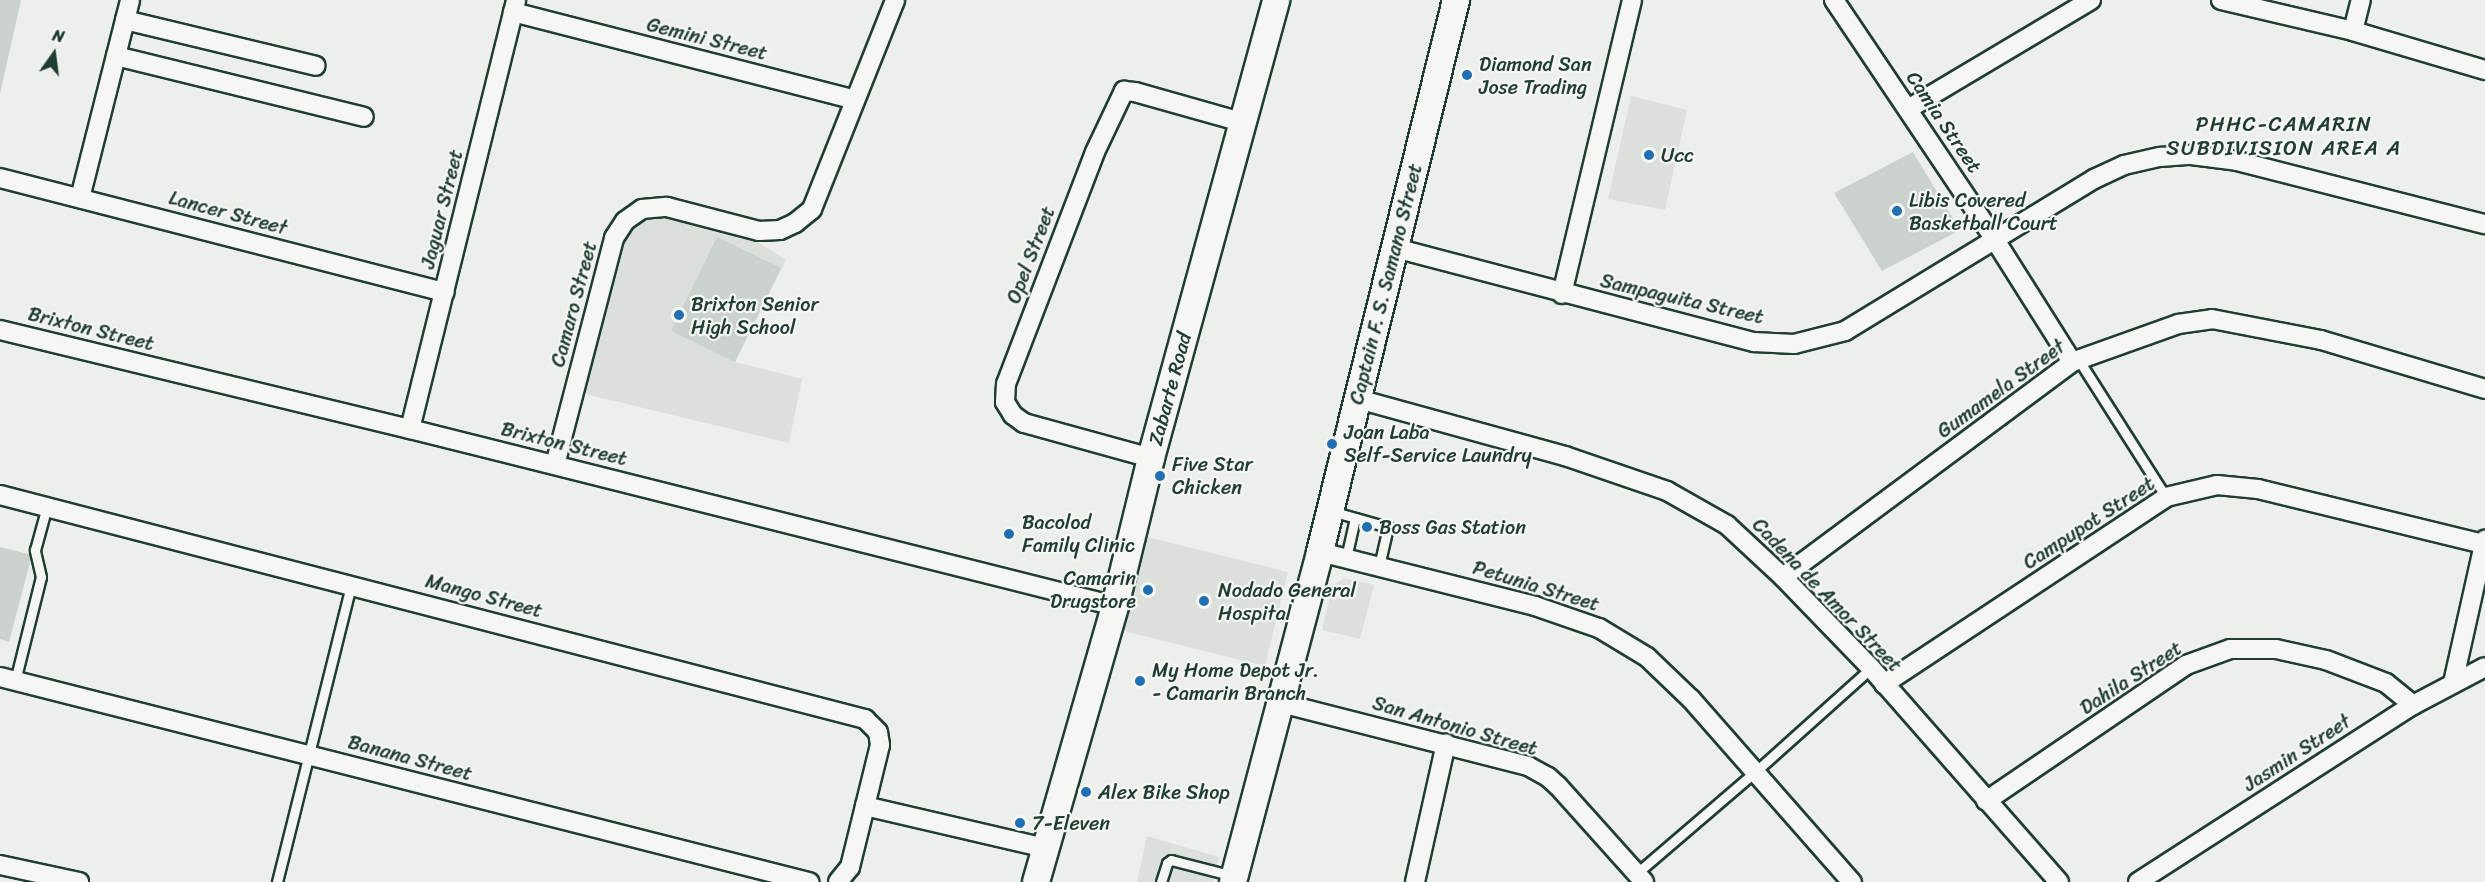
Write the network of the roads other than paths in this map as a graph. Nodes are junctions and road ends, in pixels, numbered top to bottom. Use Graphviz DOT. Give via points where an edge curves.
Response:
graph roads {
  1 [pos="129,0"];
  2 [pos="895,0"];
  3 [pos="1276,0"];
  4 [pos="1456,0"];
  5 [pos="1632,0"];
  6 [pos="1834,0"];
  7 [pos="2091,0"];
  8 [pos="2222,0"];
  9 [pos="2361,0"];
  10 [pos="514,6"];
  11 [pos="125,20"];
  12 [pos="2353,32"];
  13 [pos="116,56"];
  14 [pos="316,66"];
  15 [pos="2485,70"];
  16 [pos="855,100"];
  17 [pos="1908,109"];
  18 [pos="364,117"];
  19 [pos="1241,122"];
  20 [pos="0,178"];
  21 [pos="80,198"];
  22 [pos="2485,224"];
  23 [pos="1995,240"];
  24 [pos="1395,248"];
  25 [pos="445,292"];
  26 [pos="1562,294"];
  27 [pos="0,330"];
  28 [pos="2075,360"];
  29 [pos="2485,389"];
  30 [pos="1358,399"];
  31 [pos="410,429"];
  32 [pos="1152,458"];
  33 [pos="555,465"];
  34 [pos="0,495"];
  35 [pos="2166,497"];
  36 [pos="47,506"];
  37 [pos="1329,510"];
  38 [pos="1355,518"];
  39 [pos="2485,542"];
  40 [pos="1320,552"];
  41 [pos="1346,558"];
  42 [pos="1379,566"];
  43 [pos="1783,577"];
  44 [pos="351,585"];
  45 [pos="1115,606"];
  46 [pos="2485,667"];
  47 [pos="1871,668"];
  48 [pos="7,679"];
  49 [pos="2453,683"];
  50 [pos="1884,684"];
  51 [pos="1281,703"];
  52 [pos="2413,705"];
  53 [pos="1446,743"];
  54 [pos="309,755"];
  55 [pos="1755,772"];
  56 [pos="1986,801"];
  57 [pos="865,806"];
  58 [pos="1045,848"];
  59 [pos="0,864"];
  60 [pos="744,875"];
  61 [pos="1233,879"];
  62 [pos="1636,879"];
  63 [pos="79,882"];
  64 [pos="278,882"];
  65 [pos="809,882"];
  66 [pos="838,882"];
  67 [pos="1036,882"];
  68 [pos="1161,882"];
  69 [pos="1415,882"];
  70 [pos="1852,882"];
  71 [pos="2059,882"];
  72 [pos="2138,882"];
  1 -- 11 [label="street"];
  2 -- 16 [label="street, Camaro Street"];
  3 -- 19 [label="main road, Zabarte Road"];
  4 -- 24 [label="main road, Captain F. S. Samano Street"];
  5 -- 26 [label="street"];
  6 -- 17 [label="street, Camia Street"];
  7 -- 17 [label="street"];
  8 -- 12 [label="street"];
  9 -- 12 [label="street"];
  10 -- 16 [label="street, Gemini Street"];
  10 -- 25 [label="street, Jaguar Street"];
  11 -- 13 [label="street"];
  11 -- 14 [label="street"];
  12 -- 15 [label="street"];
  13 -- 18 [label="street"];
  13 -- 21 [label="street"];
  16 -- 33 [label="street, Camaro Street" via="812,209 795,224 780,230 759,231 667,207 642,209 625,221 614,237"];
  17 -- 23 [label="street, Camia Street"];
  19 -- 32 [label="main road, Zabarte Road"];
  19 -- 32 [label="street, Opel Street" via="1124,91 1095,152 1006,384 1005,402 1024,423"];
  20 -- 21 [label="street, Lancer Street"];
  21 -- 25 [label="street, Lancer Street"];
  22 -- 23 [label="street, Sampaguita Street" via="2237,161 2160,156 2124,165 2094,179"];
  23 -- 26 [label="street, Sampaguita Street" via="1845,331 1794,344 1754,342"];
  23 -- 28 [label="street, Camia Street"];
  24 -- 26 [label="street, Sampaguita Street"];
  24 -- 30 [label="main road, Captain F. S. Samano Street"];
  25 -- 31 [label="street, Jaguar Street"];
  27 -- 31 [label="street, Brixton Street"];
  28 -- 29 [label="street, Gumamela Street" via="2178,324 2212,319 2321,340"];
  28 -- 35 [label="lane"];
  28 -- 43 [label="street, Gumamela Street"];
  30 -- 37 [label="main road, Captain F. S. Samano Street"];
  30 -- 43 [label="street, Cadena de Amor Street" via="1565,456 1667,491 1727,525"];
  31 -- 33 [label="street, Brixton Street"];
  32 -- 45 [label="main road, Zabarte Road"];
  33 -- 45 [label="street, Brixton Street"];
  34 -- 36 [label="street, Mango Street"];
  35 -- 39 [label="street, Campupot Street" via="2217,485 2258,489"];
  35 -- 50 [label="street, Campupot Street"];
  36 -- 44 [label="street, Mango Street"];
  36 -- 48 [label="lane" via="35,550 41,577"];
  37 -- 38 [label="lane"];
  37 -- 40 [label="main road, Captain F. S. Samano Street"];
  38 -- 41 [label="lane"];
  38 -- 42 [label="lane" via="1388,527"];
  39 -- 49 [label="street"];
  40 -- 41 [label="street, Petunia Street"];
  40 -- 51 [label="main road, Captain F. S. Samano Street"];
  41 -- 42 [label="street, Petunia Street"];
  42 -- 55 [label="street, Petunia Street" via="1535,606 1599,628 1647,657 1691,699"];
  43 -- 47 [label="street, Cadena de Amor Street"];
  44 -- 54 [label="lane"];
  44 -- 57 [label="street, Mango Street" via="865,719 878,732 880,745"];
  45 -- 58 [label="main road, Zabarte Road"];
  46 -- 49 [label="street, Jasmin Street"];
  47 -- 50 [label="street, Cadena de Amor Street"];
  47 -- 55 [label="lane"];
  48 -- 54 [label="street, Banana Street"];
  49 -- 52 [label="street, Jasmin Street"];
  50 -- 56 [label="street, Cadena de Amor Street"];
  51 -- 53 [label="street, San Antonio Street"];
  51 -- 61 [label="main road, Captain F. S. Samano Street"];
  52 -- 56 [label="street, Dahila Street" via="2386,683 2326,660 2276,649 2230,649 2186,665"];
  52 -- 72 [label="street, Jasmin Street"];
  53 -- 62 [label="street, San Antonio Street" via="1528,766 1548,777"];
  53 -- 69 [label="street"];
  54 -- 60 [label="street, Banana Street"];
  54 -- 64 [label="lane"];
  55 -- 62 [label="lane"];
  55 -- 70 [label="street, Petunia Street"];
  56 -- 71 [label="street, Cadena de Amor Street"];
  57 -- 58 [label="street"];
  57 -- 66 [label="street" via="850,867"];
  58 -- 67 [label="main road, Zabarte Road"];
  59 -- 63 [label="street"];
  60 -- 65 [label="street, Banana Street"];
  61 -- 68 [label="lane" via="1171,860"];
}
